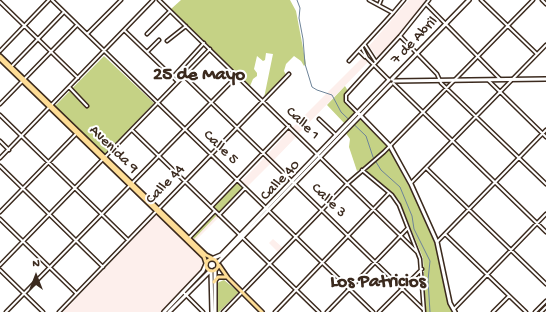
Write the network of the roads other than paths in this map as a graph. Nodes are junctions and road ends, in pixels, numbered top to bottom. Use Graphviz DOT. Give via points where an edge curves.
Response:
graph roads {
  1 [pos="51,0"];
  2 [pos="121,0"];
  3 [pos="153,0"];
  4 [pos="159,0"];
  5 [pos="369,0"];
  6 [pos="382,0"];
  7 [pos="404,0"];
  8 [pos="429,0"];
  9 [pos="470,0"];
  10 [pos="480,0"];
  11 [pos="532,0"];
  12 [pos="542,0"];
  13 [pos="0,2"];
  14 [pos="426,4"];
  15 [pos="546,4"];
  16 [pos="379,5"];
  17 [pos="170,11"];
  18 [pos="64,12"];
  19 [pos="393,13"];
  20 [pos="446,24"];
  21 [pos="77,25"];
  22 [pos="24,26"];
  23 [pos="186,26"];
  24 [pos="506,26"];
  25 [pos="125,31"];
  26 [pos="87,34"];
  27 [pos="147,34"];
  28 [pos="400,36"];
  29 [pos="37,39"];
  30 [pos="159,40"];
  31 [pos="167,42"];
  32 [pos="204,44"];
  33 [pos="365,44"];
  34 [pos="546,45"];
  35 [pos="362,48"];
  36 [pos="210,49"];
  37 [pos="0,51"];
  38 [pos="359,51"];
  39 [pos="51,52"];
  40 [pos="104,52"];
  41 [pos="148,52"];
  42 [pos="418,54"];
  43 [pos="537,54"];
  44 [pos="477,55"];
  45 [pos="0,57"];
  46 [pos="366,57"];
  47 [pos="349,61"];
  48 [pos="376,62"];
  49 [pos="374,65"];
  50 [pos="11,66"];
  51 [pos="289,74"];
  52 [pos="184,76"];
  53 [pos="237,76"];
  54 [pos="173,77"];
  55 [pos="78,78"];
  56 [pos="546,79"];
  57 [pos="24,80"];
  58 [pos="440,80"];
  59 [pos="454,80"];
  60 [pos="488,80"];
  61 [pos="501,80"];
  62 [pos="512,80"];
  63 [pos="391,81"];
  64 [pos="178,82"];
  65 [pos="70,87"];
  66 [pos="447,88"];
  67 [pos="501,91"];
  68 [pos="263,101"];
  69 [pos="210,102"];
  70 [pos="157,103"];
  71 [pos="0,104"];
  72 [pos="51,106"];
  73 [pos="88,106"];
  74 [pos="423,112"];
  75 [pos="359,114"];
  76 [pos="0,115"];
  77 [pos="476,116"];
  78 [pos="319,119"];
  79 [pos="349,124"];
  80 [pos="289,126"];
  81 [pos="237,128"];
  82 [pos="184,129"];
  83 [pos="132,130"];
  84 [pos="546,130"];
  85 [pos="77,132"];
  86 [pos="543,134"];
  87 [pos="21,136"];
  88 [pos="337,136"];
  89 [pos="546,137"];
  90 [pos="0,141"];
  91 [pos="453,141"];
  92 [pos="390,146"];
  93 [pos="8,150"];
  94 [pos="263,153"];
  95 [pos="211,154"];
  96 [pos="158,155"];
  97 [pos="319,155"];
  98 [pos="518,157"];
  99 [pos="0,158"];
  100 [pos="104,158"];
  101 [pos="48,162"];
  102 [pos="0,166"];
  103 [pos="426,168"];
  104 [pos="362,169"];
  105 [pos="237,180"];
  106 [pos="185,181"];
  107 [pos="293,182"];
  108 [pos="495,182"];
  109 [pos="130,184"];
  110 [pos="347,184"];
  111 [pos="410,184"];
  112 [pos="546,184"];
  113 [pos="23,188"];
  114 [pos="75,188"];
  115 [pos="245,188"];
  116 [pos="389,193"];
  117 [pos="211,207"];
  118 [pos="267,209"];
  119 [pos="373,209"];
  120 [pos="158,210"];
  121 [pos="322,210"];
  122 [pos="468,210"];
  123 [pos="215,211"];
  124 [pos="0,212"];
  125 [pos="50,214"];
  126 [pos="102,214"];
  127 [pos="546,214"];
  128 [pos="219,215"];
  129 [pos="0,219"];
  130 [pos="537,223"];
  131 [pos="408,228"];
  132 [pos="546,232"];
  133 [pos="445,234"];
  134 [pos="241,236"];
  135 [pos="296,236"];
  136 [pos="348,236"];
  137 [pos="400,236"];
  138 [pos="189,238"];
  139 [pos="76,240"];
  140 [pos="128,240"];
  141 [pos="24,241"];
  142 [pos="437,242"];
  143 [pos="510,250"];
  144 [pos="417,252"];
  145 [pos="213,258"];
  146 [pos="322,262"];
  147 [pos="375,262"];
  148 [pos="206,264"];
  149 [pos="219,264"];
  150 [pos="270,264"];
  151 [pos="0,265"];
  152 [pos="50,267"];
  153 [pos="103,267"];
  154 [pos="422,268"];
  155 [pos="0,270"];
  156 [pos="216,270"];
  157 [pos="210,271"];
  158 [pos="487,274"];
  159 [pos="228,278"];
  160 [pos="214,282"];
  161 [pos="546,284"];
  162 [pos="349,288"];
  163 [pos="402,288"];
  164 [pos="296,290"];
  165 [pos="242,292"];
  166 [pos="24,293"];
  167 [pos="76,294"];
  168 [pos="184,294"];
  169 [pos="509,296"];
  170 [pos="546,301"];
  171 [pos="546,307"];
  172 [pos="424,310"];
  173 [pos="454,311"];
  174 [pos="6,312"];
  175 [pos="43,312"];
  176 [pos="59,312"];
  177 [pos="164,312"];
  178 [pos="169,312"];
  179 [pos="203,312"];
  180 [pos="213,312"];
  181 [pos="223,312"];
  182 [pos="262,312"];
  183 [pos="275,312"];
  184 [pos="319,312"];
  185 [pos="327,312"];
  186 [pos="373,312"];
  187 [pos="379,312"];
  188 [pos="493,312"];
  189 [pos="526,312"];
  190 [pos="535,312"];
  191 [pos="541,312"];
  1 -- 18 [label="street, Calle 5"];
  1 -- 22 [label="street"];
  2 -- 26 [label="street"];
  3 -- 25 [label="street"];
  4 -- 17 [label="street, Calle 1"];
  5 -- 16 [label="street"];
  6 -- 16 [label="street"];
  7 -- 19 [label="street"];
  8 -- 14 [label="street"];
  9 -- 20 [label="main road, 7 de Abril"];
  10 -- 24 [label="street"];
  11 -- 24 [label="street"];
  12 -- 15 [label="street"];
  13 -- 22 [label="street"];
  14 -- 20 [label="street"];
  14 -- 28 [label="street"];
  16 -- 19 [label="street"];
  17 -- 23 [label="street, Calle 1"];
  17 -- 27 [label="street"];
  18 -- 21 [label="street, Calle 5"];
  18 -- 29 [label="street"];
  19 -- 33 [label="street"];
  20 -- 42 [label="main road, 7 de Abril"];
  20 -- 44 [label="street"];
  21 -- 26 [label="street, Calle 5"];
  21 -- 39 [label="street"];
  22 -- 29 [label="street"];
  22 -- 37 [label="street"];
  23 -- 31 [label="street"];
  23 -- 32 [label="street, Calle 1"];
  24 -- 43 [label="street"];
  24 -- 44 [label="street"];
  25 -- 40 [label="street"];
  25 -- 41 [label="street"];
  26 -- 40 [label="street, Calle 5"];
  28 -- 42 [label="street"];
  28 -- 48 [label="street"];
  29 -- 39 [label="street"];
  29 -- 50 [label="street"];
  30 -- 41 [label="street"];
  32 -- 36 [label="street, Calle 1"];
  32 -- 54 [label="street"];
  33 -- 35 [label="street"];
  33 -- 48 [label="street"];
  34 -- 43 [label="street"];
  35 -- 38 [label="street"];
  35 -- 46 [label="street"];
  36 -- 52 [label="street"];
  36 -- 53 [label="street, Calle 1"];
  38 -- 46 [label="street"];
  38 -- 47 [label="street"];
  39 -- 55 [label="street"];
  39 -- 57 [label="street"];
  40 -- 55 [label="street"];
  40 -- 70 [label="street, Calle 5"];
  41 -- 54 [label="street"];
  42 -- 58 [label="street" via="438,74"];
  42 -- 63 [label="main road, 7 de Abril"];
  43 -- 62 [label="street"];
  44 -- 59 [label="street"];
  44 -- 61 [label="street"];
  45 -- 50 [label="main road, Avenida 9"];
  45 -- 57 [label="main road, Avenida 9"];
  46 -- 49 [label="street"];
  48 -- 49 [label="street"];
  49 -- 63 [label="street"];
  49 -- 75 [label="street" via="345,97"];
  50 -- 57 [label="main road, Avenida 9"];
  51 -- 68 [label="street, Calle 44"];
  52 -- 64 [label="street"];
  52 -- 69 [label="street, Calle 3"];
  53 -- 68 [label="street, Calle 1"];
  53 -- 69 [label="street"];
  54 -- 64 [label="street"];
  55 -- 65 [label="street"];
  56 -- 62 [label="main road"];
  57 -- 71 [label="street"];
  57 -- 72 [label="main road, Avenida 9"];
  58 -- 59 [label="main road"];
  58 -- 63 [label="main road"];
  58 -- 66 [label="street"];
  59 -- 60 [label="main road"];
  59 -- 66 [label="street"];
  60 -- 61 [label="main road"];
  60 -- 67 [label="street"];
  61 -- 62 [label="main road"];
  62 -- 67 [label="street"];
  63 -- 74 [label="street"];
  63 -- 75 [label="main road, 7 de Abril"];
  64 -- 70 [label="street"];
  65 -- 72 [label="street"];
  65 -- 73 [label="street"];
  66 -- 74 [label="street"];
  66 -- 77 [label="street"];
  67 -- 77 [label="street"];
  67 -- 86 [label="street"];
  68 -- 80 [label="street, Calle 1"];
  68 -- 81 [label="street, Calle 44"];
  69 -- 81 [label="street, Calle 3"];
  69 -- 82 [label="street"];
  70 -- 82 [label="street, Calle 5"];
  70 -- 83 [label="street"];
  72 -- 85 [label="main road, Avenida 9"];
  72 -- 87 [label="street"];
  74 -- 91 [label="street"];
  74 -- 92 [label="street"];
  75 -- 79 [label="main road, 7 de Abril"];
  75 -- 92 [label="main road"];
  76 -- 87 [label="street"];
  77 -- 91 [label="street"];
  77 -- 98 [label="street"];
  78 -- 88 [label="street"];
  79 -- 88 [label="main road, Calle 40"];
  80 -- 94 [label="street"];
  80 -- 97 [label="street, Calle 1"];
  81 -- 94 [label="street, Calle 3"];
  81 -- 95 [label="street, Calle 44"];
  82 -- 95 [label="street, Calle 5"];
  82 -- 96 [label="street"];
  83 -- 96 [label="street"];
  83 -- 100 [label="street"];
  84 -- 86 [label="street"];
  85 -- 100 [label="main road, Avenida 9"];
  85 -- 101 [label="street"];
  86 -- 89 [label="street"];
  86 -- 98 [label="street"];
  87 -- 93 [label="street"];
  87 -- 101 [label="street"];
  88 -- 97 [label="main road, Calle 40"];
  90 -- 93 [label="street"];
  91 -- 103 [label="street"];
  91 -- 108 [label="street"];
  92 -- 104 [label="street"];
  92 -- 111 [label="main road"];
  93 -- 99 [label="street"];
  94 -- 105 [label="street"];
  94 -- 107 [label="street, Calle 3"];
  95 -- 105 [label="street, Calle 5"];
  95 -- 106 [label="street, Calle 44"];
  96 -- 106 [label="street"];
  96 -- 109 [label="street"];
  97 -- 107 [label="main road, Calle 40"];
  97 -- 110 [label="street, Calle 1"];
  98 -- 108 [label="street"];
  98 -- 112 [label="street"];
  100 -- 109 [label="main road, Avenida 9"];
  100 -- 114 [label="street"];
  101 -- 113 [label="street"];
  101 -- 114 [label="street"];
  102 -- 113 [label="street"];
  103 -- 111 [label="street"];
  103 -- 122 [label="street"];
  104 -- 110 [label="street"];
  104 -- 116 [label="street"];
  105 -- 115 [label="street, Calle 5"];
  105 -- 117 [label="street"];
  106 -- 117 [label="street"];
  106 -- 120 [label="street, Calle 44"];
  107 -- 118 [label="main road, Calle 40"];
  107 -- 121 [label="street, Calle 3"];
  108 -- 122 [label="street"];
  108 -- 130 [label="street"];
  109 -- 120 [label="main road, Avenida 9"];
  109 -- 126 [label="street"];
  110 -- 119 [label="street, Calle 1"];
  110 -- 121 [label="street"];
  111 -- 142 [label="main road"];
  113 -- 124 [label="street"];
  113 -- 125 [label="street"];
  114 -- 125 [label="street"];
  114 -- 126 [label="street"];
  115 -- 118 [label="street, Calle 5"];
  115 -- 128 [label="street"];
  116 -- 119 [label="street"];
  116 -- 131 [label="street" via="397,200"];
  117 -- 123 [label="street"];
  118 -- 134 [label="main road, Calle 40"];
  118 -- 135 [label="street, Calle 5"];
  119 -- 136 [label="street"];
  119 -- 137 [label="street, Calle 1"];
  120 -- 138 [label="main road, Avenida 9"];
  120 -- 140 [label="street, Calle 44"];
  120 -- 148 [label="main road, Avenida 9" via="204,257"];
  121 -- 135 [label="street"];
  121 -- 136 [label="street, Calle 3"];
  122 -- 133 [label="street"];
  122 -- 143 [label="street"];
  123 -- 128 [label="street"];
  123 -- 138 [label="street"];
  125 -- 139 [label="street"];
  125 -- 141 [label="street"];
  126 -- 139 [label="street"];
  126 -- 140 [label="street"];
  127 -- 130 [label="street"];
  128 -- 134 [label="street"];
  129 -- 141 [label="street"];
  130 -- 132 [label="street"];
  130 -- 143 [label="street"];
  131 -- 137 [label="street"];
  131 -- 144 [label="street"];
  133 -- 142 [label="street"];
  133 -- 158 [label="street"];
  134 -- 145 [label="main road, Calle 40" via="221,255"];
  134 -- 149 [label="main road, Calle 40"];
  134 -- 150 [label="street"];
  135 -- 146 [label="street, Calle 5"];
  135 -- 150 [label="street"];
  136 -- 146 [label="street"];
  136 -- 147 [label="street, Calle 3"];
  137 -- 144 [label="street, Calle 1"];
  137 -- 147 [label="street"];
  138 -- 145 [label="main road, Avenida 9" via="206,255"];
  139 -- 152 [label="street"];
  139 -- 153 [label="street"];
  140 -- 153 [label="street, Calle 44"];
  141 -- 151 [label="street"];
  141 -- 152 [label="street"];
  142 -- 173 [label="main road"];
  143 -- 158 [label="street"];
  143 -- 161 [label="street"];
  144 -- 154 [label="street"];
  145 -- 148 [label="main road"];
  145 -- 149 [label="main road, Avenida 9"];
  146 -- 162 [label="street, Calle 5"];
  146 -- 164 [label="street"];
  147 -- 162 [label="street"];
  147 -- 163 [label="street, Calle 3"];
  148 -- 157 [label="main road, Avenida 9"];
  148 -- 168 [label="main road" via="205,270"];
  149 -- 156 [label="main road"];
  149 -- 159 [label="main road"];
  150 -- 164 [label="street"];
  150 -- 165 [label="street"];
  152 -- 166 [label="street"];
  152 -- 167 [label="street"];
  153 -- 167 [label="street, Calle 44"];
  154 -- 163 [label="street"];
  154 -- 172 [label="street"];
  155 -- 166 [label="street"];
  156 -- 157 [label="main road"];
  156 -- 159 [label="main road"];
  156 -- 160 [label="main road"];
  157 -- 168 [label="main road"];
  157 -- 180 [label="main road"];
  158 -- 169 [label="street"];
  158 -- 173 [label="street"];
  159 -- 160 [label="main road" via="218,277"];
  159 -- 165 [label="main road"];
  160 -- 180 [label="main road"];
  162 -- 185 [label="street"];
  162 -- 186 [label="street, Calle 5"];
  163 -- 172 [label="street, Calle 3"];
  163 -- 187 [label="street"];
  164 -- 183 [label="street"];
  164 -- 184 [label="street"];
  165 -- 181 [label="street"];
  165 -- 182 [label="main road"];
  166 -- 174 [label="street"];
  166 -- 175 [label="street"];
  167 -- 176 [label="street, Calle 44"];
  168 -- 177 [label="main road"];
  168 -- 178 [label="main road"];
  168 -- 179 [label="street"];
  169 -- 188 [label="street"];
  169 -- 189 [label="street"];
  170 -- 190 [label="street"];
  171 -- 191 [label="street"];
}
